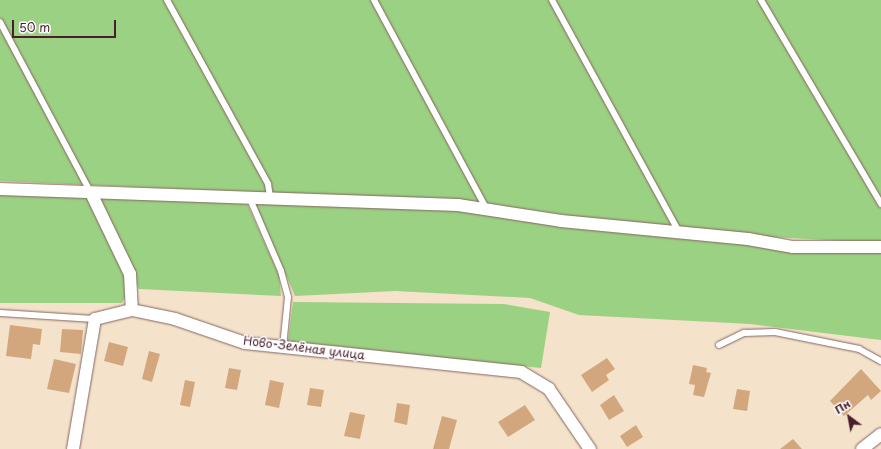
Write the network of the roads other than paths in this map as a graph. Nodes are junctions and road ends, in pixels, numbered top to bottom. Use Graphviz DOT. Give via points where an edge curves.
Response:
graph roads {
  1 [pos="168,0"];
  2 [pos="374,0"];
  3 [pos="552,0"];
  4 [pos="761,0"];
  5 [pos="0,22"];
  6 [pos="0,189"];
  7 [pos="91,193"];
  8 [pos="270,196"];
  9 [pos="250,200"];
  10 [pos="881,204"];
  11 [pos="486,209"];
  12 [pos="680,234"];
  13 [pos="881,247"];
  14 [pos="132,310"];
  15 [pos="0,313"];
  16 [pos="95,319"];
  17 [pos="719,345"];
  18 [pos="283,347"];
  19 [pos="881,361"];
  20 [pos="881,434"];
  21 [pos="73,449"];
  22 [pos="590,449"];
  23 [pos="862,449"];
  1 -- 8 [label="lane" via="268,184"];
  2 -- 11 [label="lane"];
  3 -- 12 [label="lane"];
  4 -- 10 [label="lane"];
  5 -- 7 [label="lane"];
  6 -- 7 [label="street"];
  7 -- 9 [label="street"];
  7 -- 14 [label="street" via="130,274"];
  8 -- 9 [label="street"];
  8 -- 11 [label="street"];
  9 -- 18 [label="lane" via="281,271 288,297"];
  11 -- 12 [label="street"];
  12 -- 13 [label="street" via="748,239 793,247"];
  14 -- 16 [label="street, Ново-Зелёная улица"];
  14 -- 18 [label="street, Ново-Зелёная улица" via="175,319 245,343"];
  15 -- 16 [label="lane"];
  16 -- 21 [label="street"];
  17 -- 19 [label="lane" via="744,333 775,332 858,349"];
  18 -- 22 [label="street, Ново-Зелёная улица" via="521,372 549,389"];
  20 -- 23 [label="street"];
}
